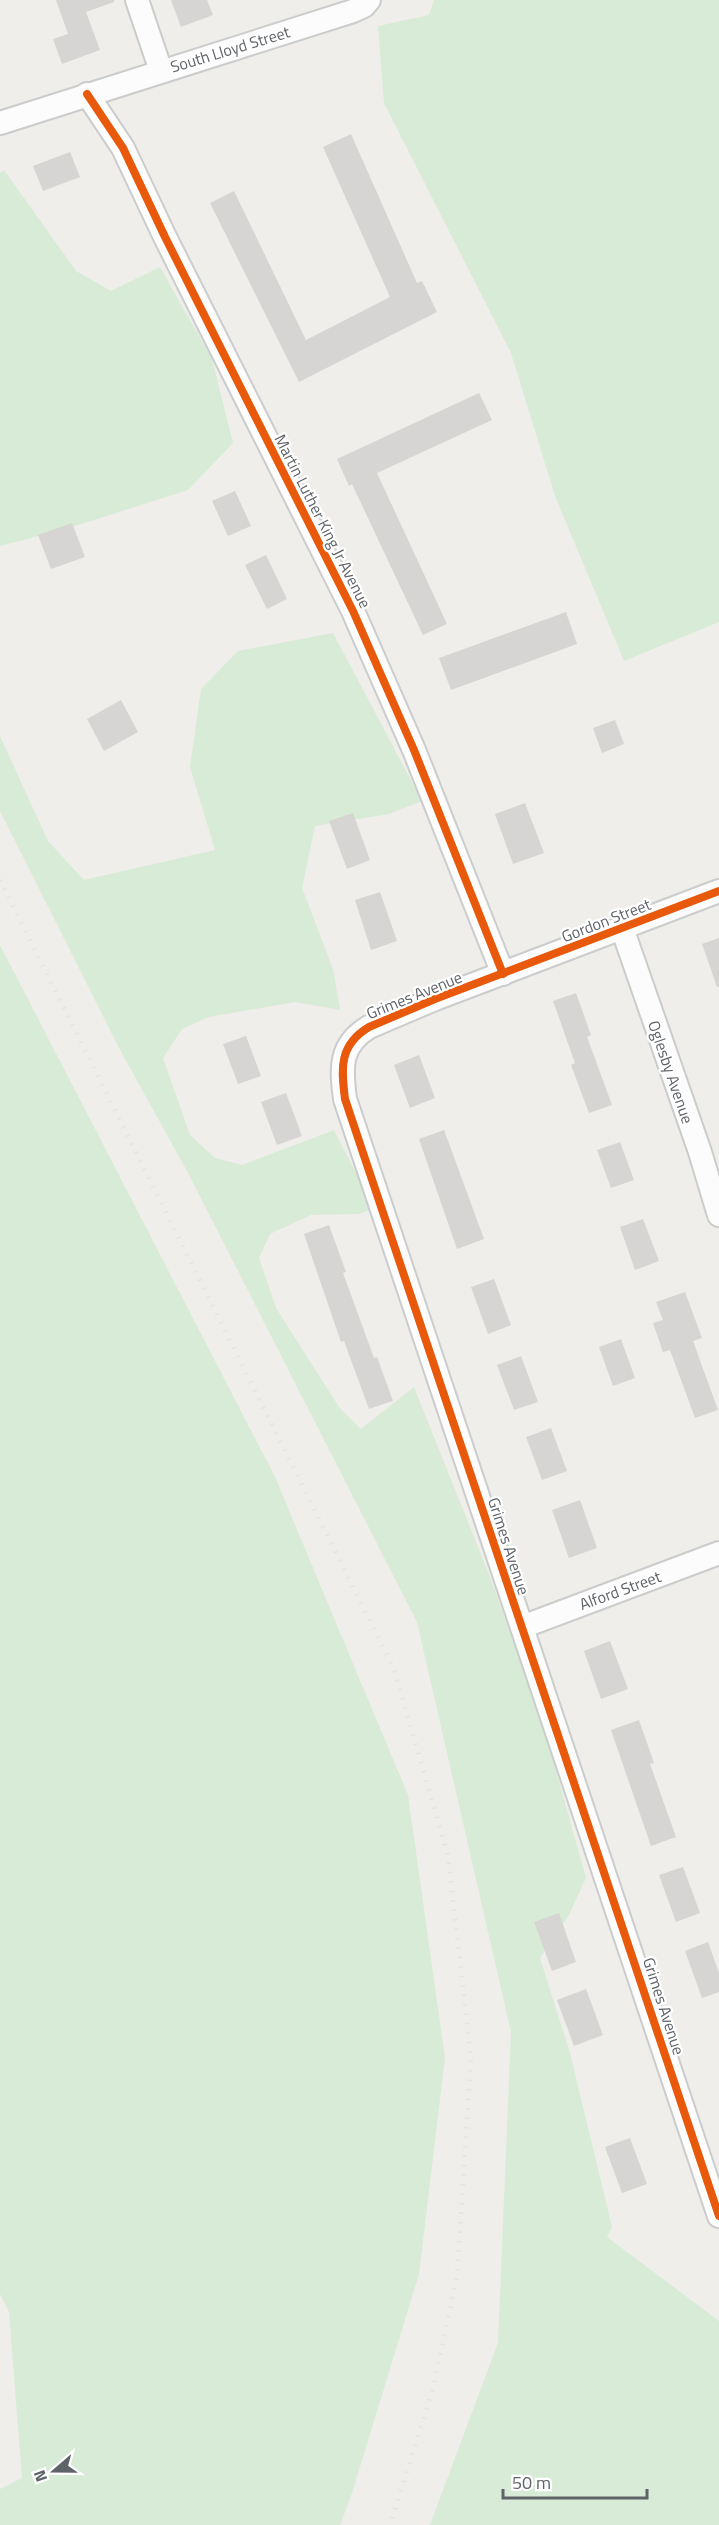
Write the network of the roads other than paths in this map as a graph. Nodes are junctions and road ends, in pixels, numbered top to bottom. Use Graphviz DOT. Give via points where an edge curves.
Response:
graph roads {
  1 [pos="137,0"];
  2 [pos="369,0"];
  3 [pos="161,71"];
  4 [pos="87,94"];
  5 [pos="0,123"];
  6 [pos="719,891"];
  7 [pos="622,928"];
  8 [pos="503,974"];
  9 [pos="719,1215"];
  10 [pos="719,1553"];
  11 [pos="522,1627"];
  12 [pos="719,2216"];
  1 -- 3 [label="street"];
  2 -- 3 [label="street, South Lloyd Street" via="353,11"];
  3 -- 4 [label="street, South Lloyd Street"];
  4 -- 5 [label="street"];
  4 -- 8 [label="street, Martin Luther King Jr Avenue" via="123,148 353,611 414,750"];
  6 -- 7 [label="street, Gordon Street"];
  7 -- 8 [label="street, Gordon Street"];
  7 -- 9 [label="street, Oglesby Avenue"];
  8 -- 11 [label="street, Grimes Avenue" via="369,1027 347,1047 342,1072 345,1099"];
  10 -- 11 [label="street, Alford Street"];
  11 -- 12 [label="street, Grimes Avenue"];
}
